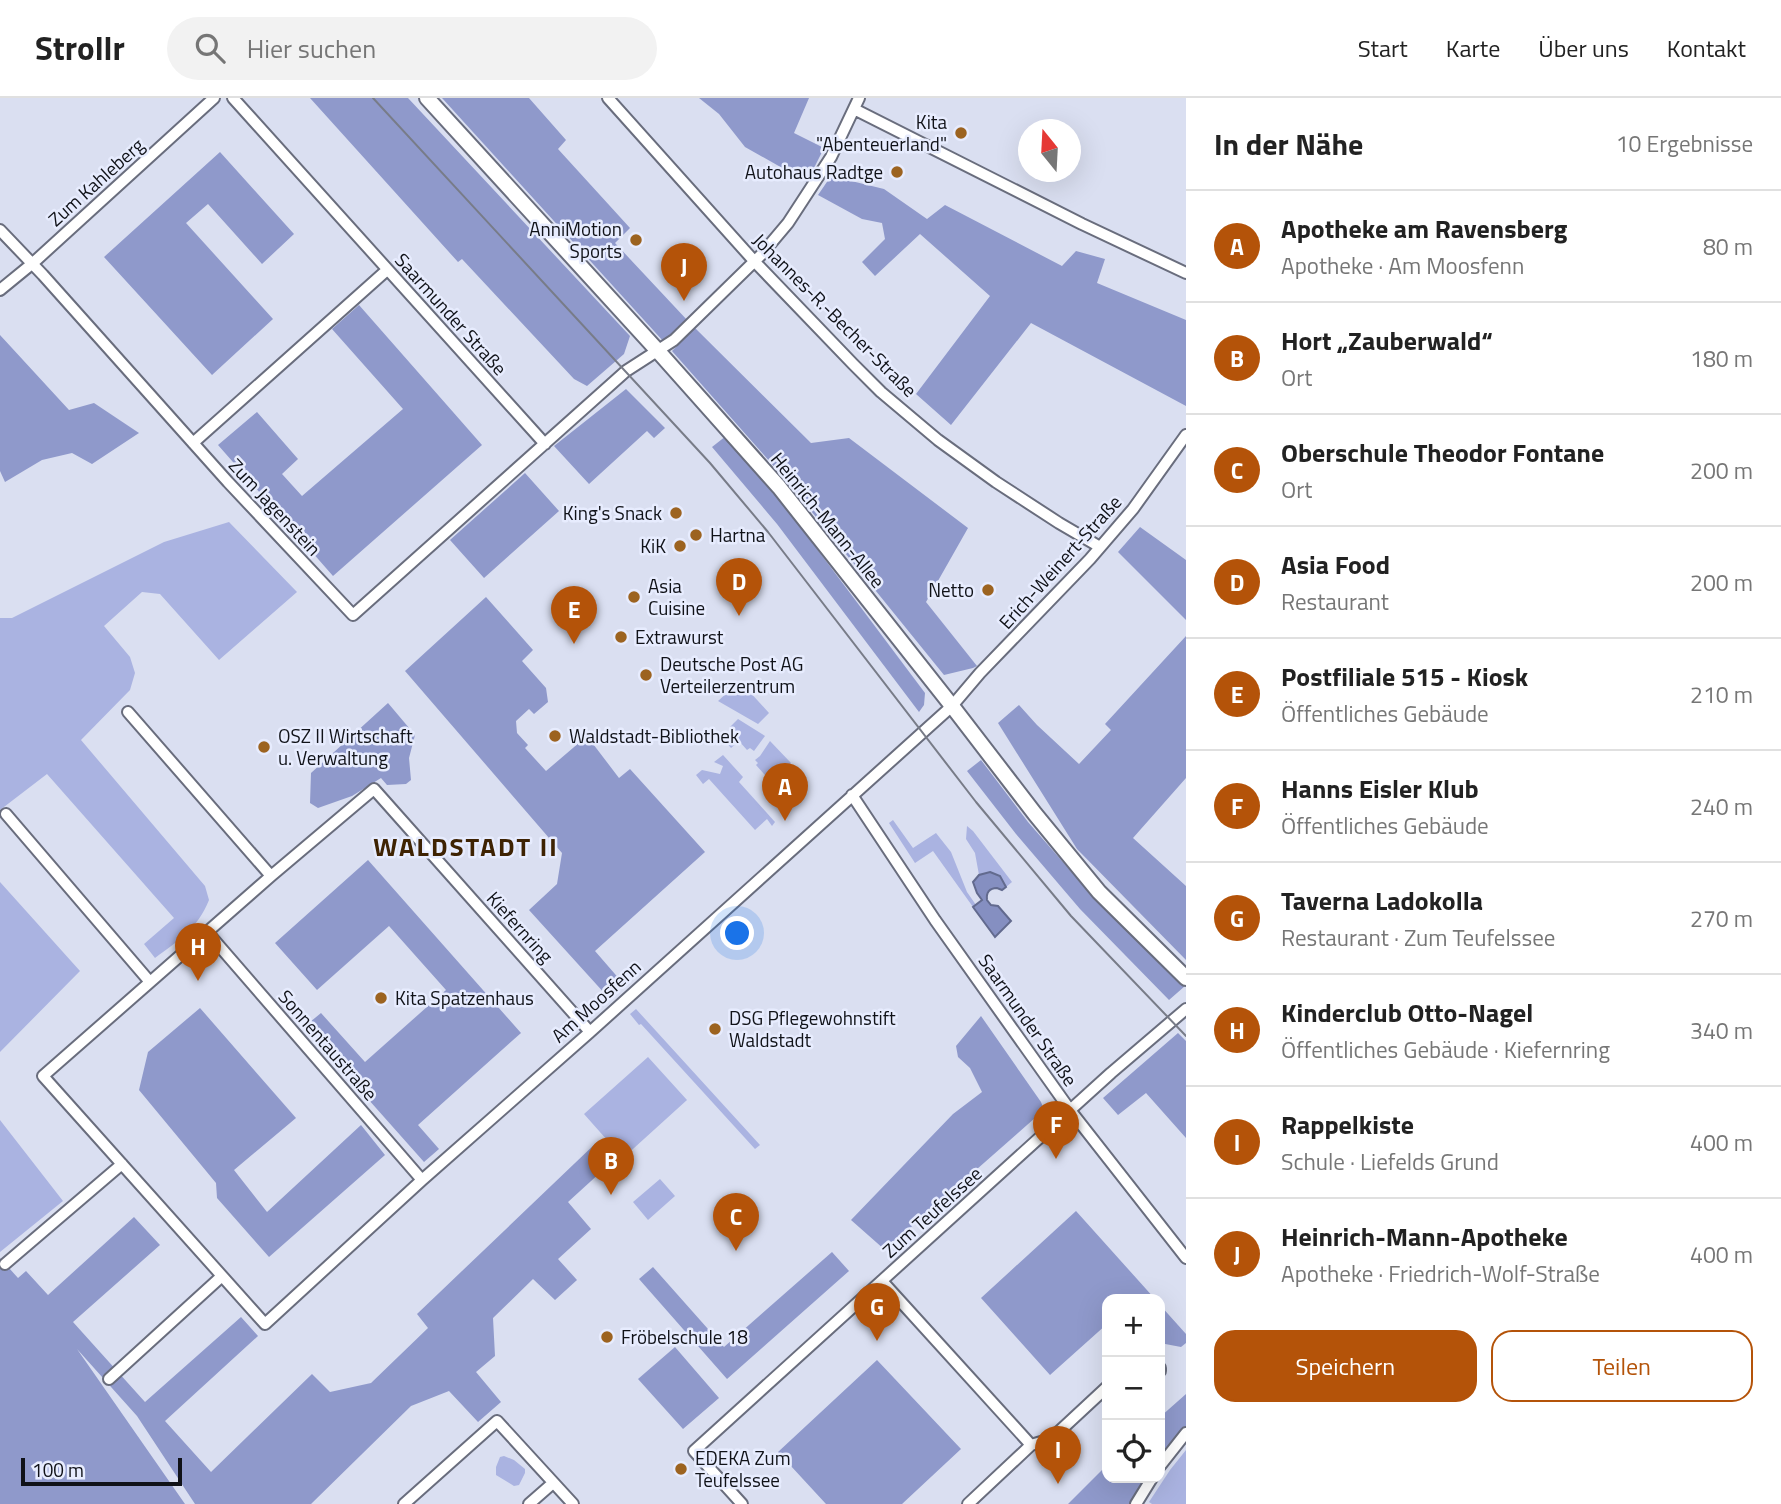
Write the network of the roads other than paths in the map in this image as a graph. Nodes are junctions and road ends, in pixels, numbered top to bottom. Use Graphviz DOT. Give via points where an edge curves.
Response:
graph roads {
  1 [pos="214,98"];
  2 [pos="233,98"];
  3 [pos="426,98"];
  4 [pos="608,98"];
  5 [pos="859,98"];
  6 [pos="854,109"];
  7 [pos="0,230"];
  8 [pos="755,262"];
  9 [pos="33,263"];
  10 [pos="387,270"];
  11 [pos="1186,273"];
  12 [pos="0,290"];
  13 [pos="657,350"];
  14 [pos="1186,435"];
  15 [pos="193,443"];
  16 [pos="545,444"];
  17 [pos="1100,547"];
  18 [pos="952,706"];
  19 [pos="128,712"];
  20 [pos="852,796"];
  21 [pos="6,814"];
  22 [pos="271,876"];
  23 [pos="208,933"];
  24 [pos="1186,978"];
  25 [pos="150,982"];
  26 [pos="1186,1009"];
  27 [pos="590,1032"];
  28 [pos="1070,1110"];
  29 [pos="122,1164"];
  30 [pos="422,1180"];
  31 [pos="1186,1258"];
  32 [pos="5,1264"];
  33 [pos="222,1276"];
  34 [pos="882,1280"];
  35 [pos="265,1324"];
  36 [pos="108,1379"];
  37 [pos="1102,1392"];
  38 [pos="1186,1433"];
  39 [pos="1031,1445"];
  40 [pos="1165,1460"];
  41 [pos="553,1483"];
  42 [pos="1149,1483"];
  43 [pos="404,1504"];
  44 [pos="529,1504"];
  45 [pos="573,1504"];
  46 [pos="742,1504"];
  47 [pos="968,1504"];
  48 [pos="1137,1504"];
  1 -- 9 [label="street, Zum Kahleberg"];
  2 -- 10 [label="street, Saarmunder Straße"];
  3 -- 13 [label="main road, Heinrich-Mann-Allee"];
  4 -- 8 [label="street, Johannes-R.-Becher-Straße"];
  5 -- 6 [label="street"];
  6 -- 8 [label="street" via="825,166 788,223"];
  6 -- 11 [label="street"];
  7 -- 9 [label="street, Zum Jagenstein"];
  8 -- 13 [label="street" via="674,340"];
  8 -- 17 [label="street, Johannes-R.-Becher-Straße" via="852,364 939,440"];
  9 -- 12 [label="street, Zum Kahleberg"];
  9 -- 15 [label="street, Zum Jagenstein"];
  10 -- 15 [label="street"];
  10 -- 16 [label="street, Saarmunder Straße"];
  13 -- 16 [label="street" via="626,371"];
  13 -- 18 [label="main road, Heinrich-Mann-Allee" via="779,487"];
  14 -- 17 [label="street, Erich-Weinert-Straße"];
  15 -- 16 [label="street, Zum Jagenstein" via="353,615"];
  17 -- 18 [label="street, Erich-Weinert-Straße"];
  18 -- 20 [label="street, Am Moosfenn"];
  18 -- 24 [label="main road, Heinrich-Mann-Allee" via="1099,892"];
  19 -- 22 [label="street"];
  20 -- 27 [label="street, Am Moosfenn"];
  20 -- 28 [label="street, Saarmunder Straße"];
  21 -- 25 [label="street"];
  22 -- 23 [label="street, Kiefernring"];
  22 -- 27 [label="street, Kiefernring" via="373,789"];
  23 -- 25 [label="street, Kiefernring"];
  23 -- 30 [label="street, Sonnentaustraße"];
  25 -- 29 [label="street, Kiefernring" via="43,1076"];
  26 -- 28 [label="street, Zum Teufelssee"];
  27 -- 30 [label="street, Am Moosfenn"];
  28 -- 31 [label="street, Saarmunder Straße"];
  28 -- 34 [label="street, Zum Teufelssee"];
  29 -- 32 [label="street"];
  29 -- 33 [label="street, Kiefernring"];
  30 -- 35 [label="street, Am Moosfenn"];
  33 -- 35 [label="street, Kiefernring"];
  33 -- 36 [label="street"];
  34 -- 39 [label="street"];
  34 -- 46 [label="street, Zum Teufelssee" via="694,1451"];
  37 -- 39 [label="street" via="1051,1439"];
  38 -- 40 [label="street"];
  39 -- 47 [label="street"];
  41 -- 43 [label="street" via="497,1421"];
  41 -- 44 [label="street"];
  41 -- 45 [label="street"];
  42 -- 48 [label="street"];
}
